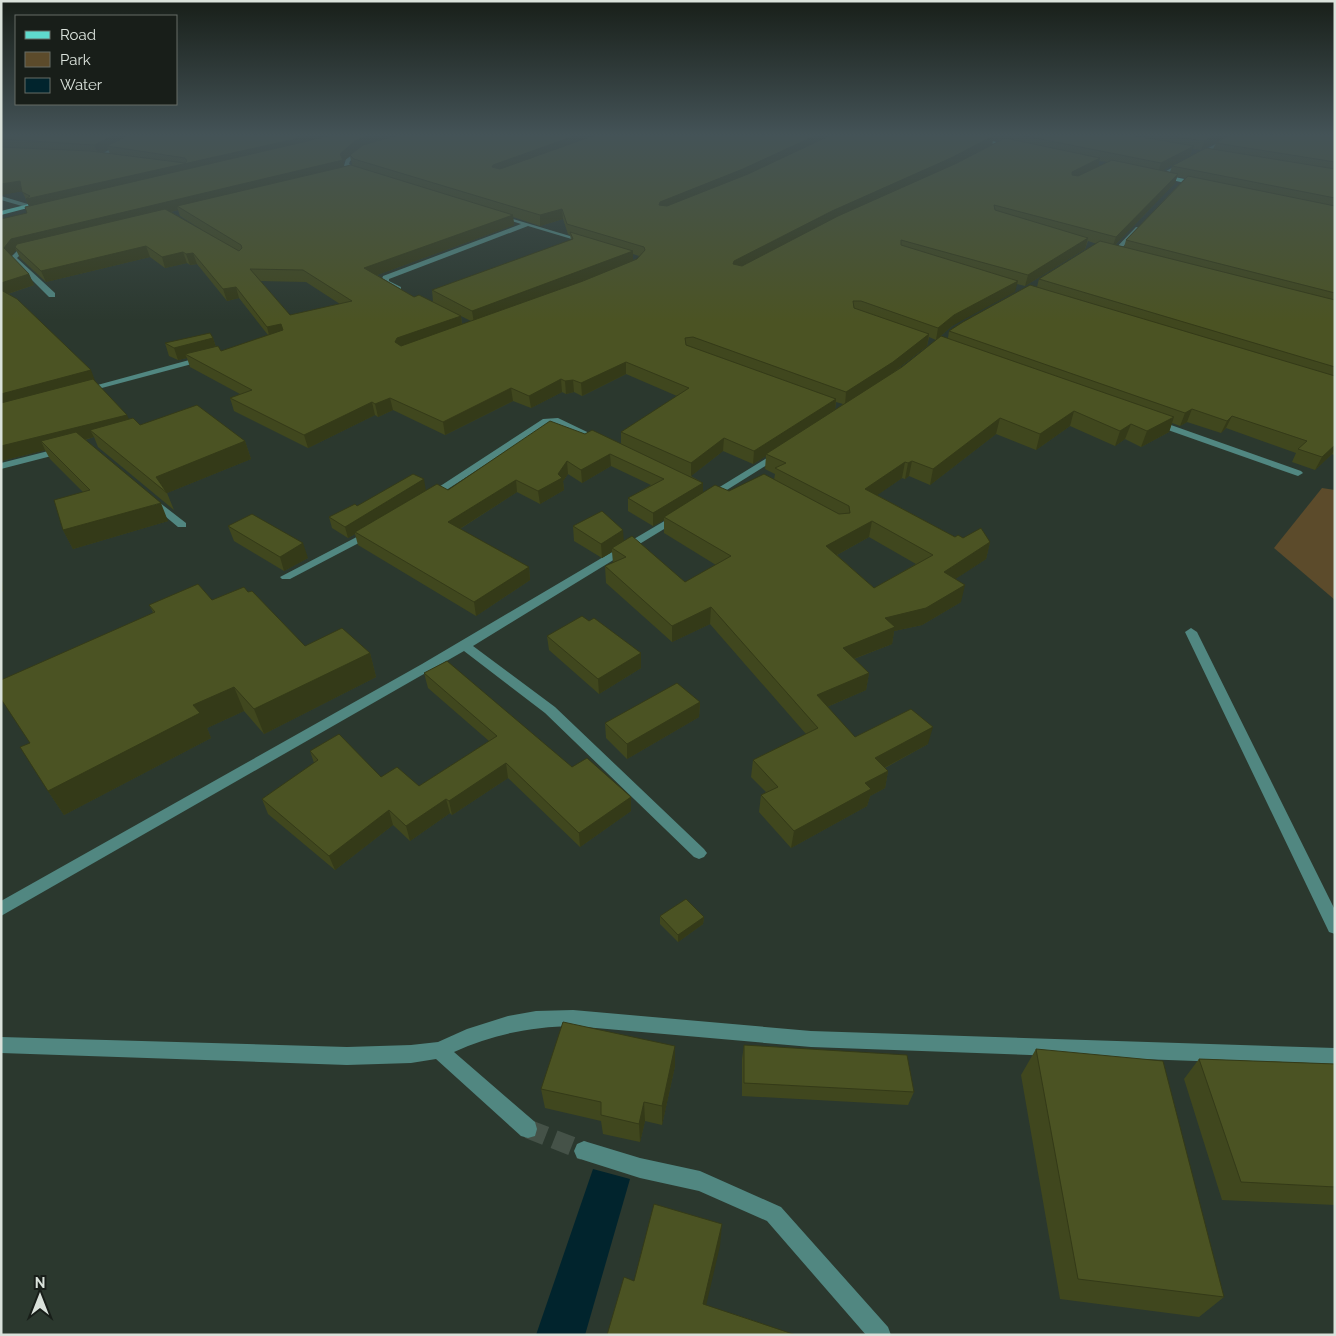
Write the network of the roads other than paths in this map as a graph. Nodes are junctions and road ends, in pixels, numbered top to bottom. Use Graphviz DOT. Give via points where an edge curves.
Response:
graph roads {
  1 [pos="1,198"];
  2 [pos="48,202"];
  3 [pos="29,206"];
  4 [pos="40,211"];
  5 [pos="490,212"];
  6 [pos="1,213"];
  7 [pos="1,220"];
  8 [pos="1142,223"];
  9 [pos="527,224"];
  10 [pos="592,243"];
  11 [pos="44,245"];
  12 [pos="1106,249"];
  13 [pos="1115,252"];
  14 [pos="1123,254"];
  15 [pos="403,291"];
  16 [pos="52,295"];
  17 [pos="214,356"];
  18 [pos="74,393"];
  19 [pos="1140,418"];
  20 [pos="610,445"];
  21 [pos="73,448"];
  22 [pos="787,448"];
  23 [pos="1,466"];
  24 [pos="1298,473"];
  25 [pos="145,494"];
  26 [pos="424,500"];
  27 [pos="182,525"];
  28 [pos="382,525"];
  29 [pos="286,577"];
  30 [pos="1191,632"];
  31 [pos="464,645"];
  32 [pos="699,853"];
  33 [pos="1,909"];
  34 [pos="1335,927"];
  35 [pos="1,1045"];
  36 [pos="439,1050"];
  37 [pos="1335,1057"];
  38 [pos="528,1129"];
  39 [pos="584,1151"];
  40 [pos="880,1335"];
  1 -- 3 [label="street"];
  2 -- 3 [label="main road"];
  3 -- 6 [label="main road"];
  4 -- 7 [label="main road"];
  5 -- 9 [label="street"];
  8 -- 13 [label="street"];
  9 -- 10 [label="street"];
  9 -- 15 [label="street" via="386,278 385,282"];
  11 -- 16 [label="street" via="19,252 13,258"];
  12 -- 13 [label="street"];
  13 -- 14 [label="street"];
  17 -- 18 [label="street"];
  19 -- 24 [label="street"];
  20 -- 26 [label="street" via="558,421 546,422"];
  21 -- 23 [label="street"];
  22 -- 31 [label="street" via="750,477 710,491 694,506 600,566"];
  25 -- 27 [label="street"];
  28 -- 29 [label="street"];
  30 -- 34 [label="street"];
  31 -- 32 [label="street" via="550,710"];
  31 -- 33 [label="street"];
  35 -- 36 [label="street" via="347,1056"];
  36 -- 37 [label="street" via="508,1024 536,1018 573,1018 811,1038"];
  36 -- 38 [label="street"];
  39 -- 40 [label="street" via="700,1182 774,1214"];
}
